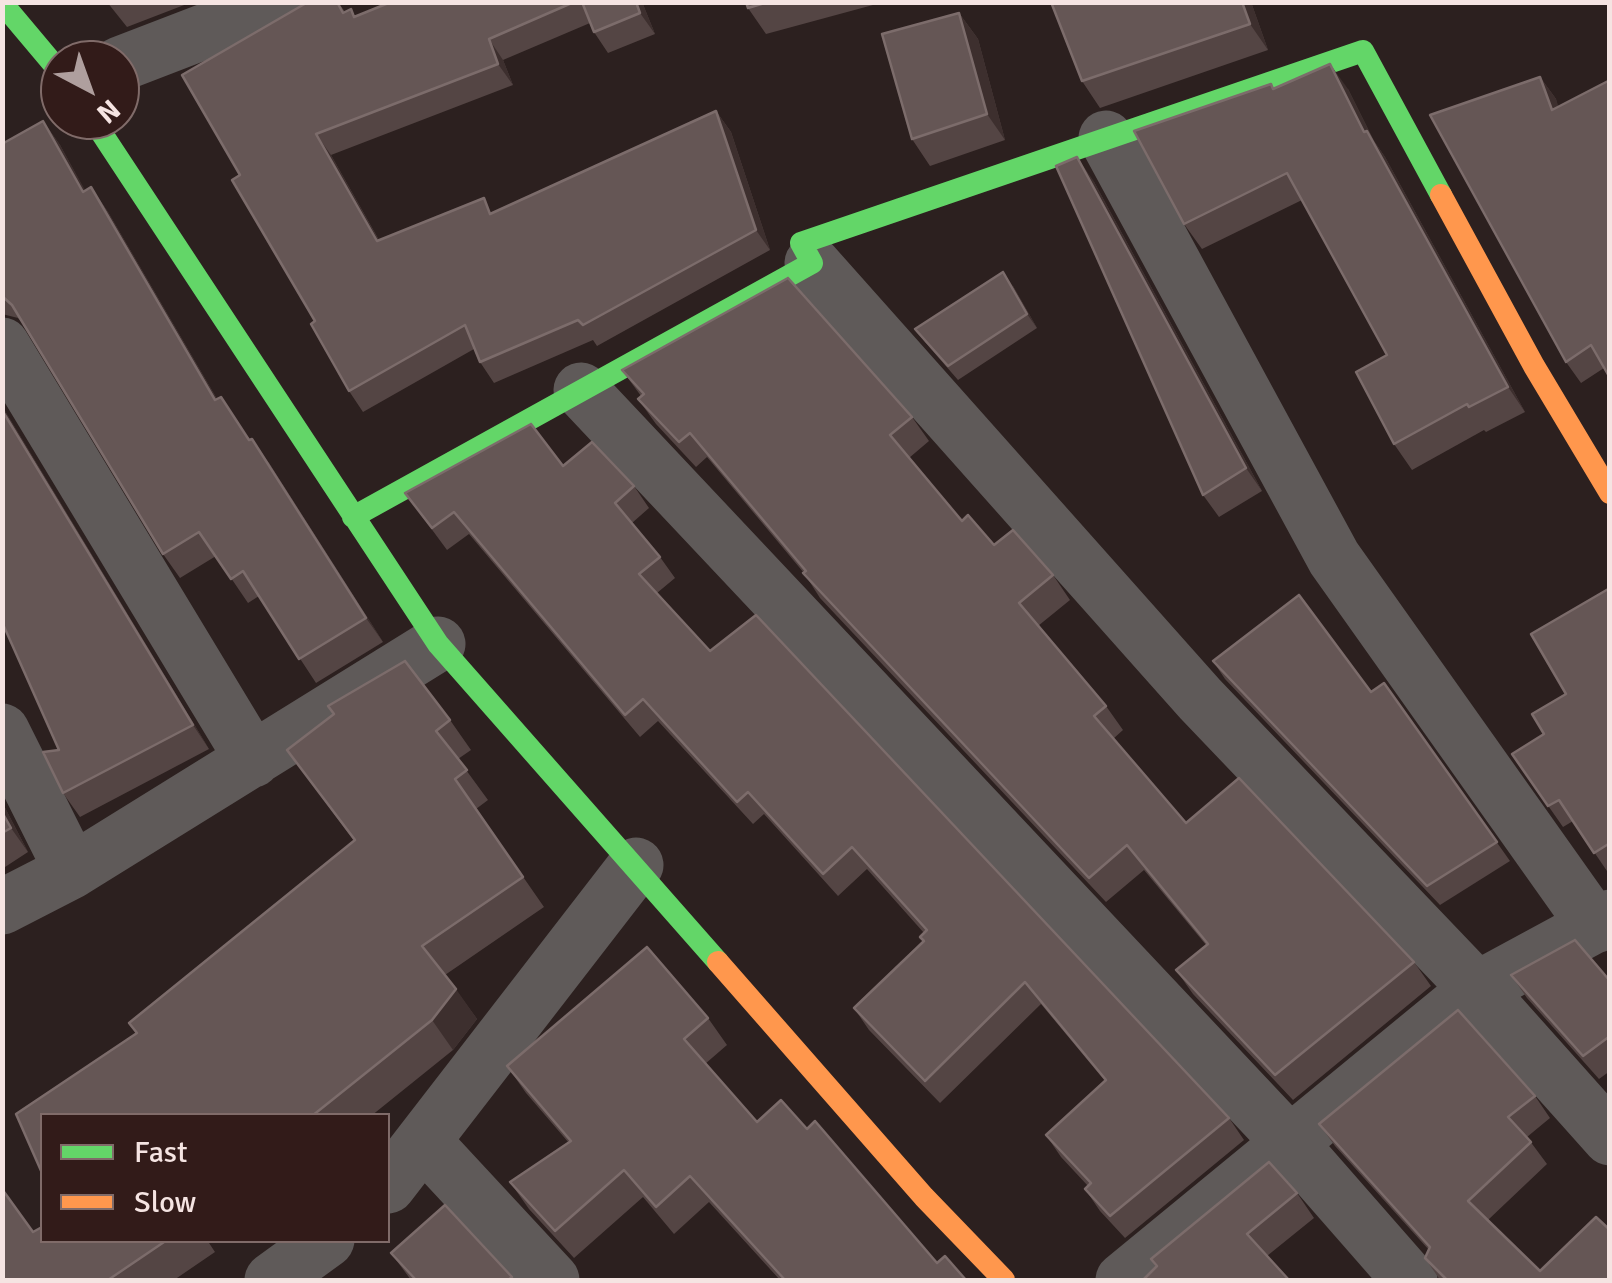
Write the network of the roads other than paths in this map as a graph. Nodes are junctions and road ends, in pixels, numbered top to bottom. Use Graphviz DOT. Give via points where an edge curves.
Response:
graph roads {
  1 [pos="281,2"];
  2 [pos="2,3"];
  3 [pos="40,48"];
  4 [pos="140,56"];
  5 [pos="1106,138"];
  6 [pos="106,140"];
  7 [pos="812,263"];
  8 [pos="2,346"];
  9 [pos="581,390"];
  10 [pos="1610,493"];
  11 [pos="353,517"];
  12 [pos="438,644"];
  13 [pos="2,731"];
  14 [pos="253,760"];
  15 [pos="636,865"];
  16 [pos="72,871"];
  17 [pos="2,907"];
  18 [pos="1602,922"];
  19 [pos="1477,989"];
  20 [pos="1610,1138"];
  21 [pos="422,1141"];
  22 [pos="1290,1143"];
  23 [pos="390,1183"];
  24 [pos="324,1243"];
  25 [pos="272,1280"];
  26 [pos="552,1280"];
  27 [pos="1004,1280"];
  28 [pos="1123,1280"];
  29 [pos="1410,1280"];
  1 -- 4 [label="street"];
  2 -- 3 [label="street"];
  5 -- 7 [label="street" via="801,243"];
  5 -- 10 [label="street" via="1363,50"];
  5 -- 18 [label="street" via="1334,558"];
  6 -- 11 [label="street"];
  7 -- 9 [label="street"];
  7 -- 19 [label="street" via="1200,699"];
  8 -- 14 [label="street"];
  9 -- 11 [label="street"];
  9 -- 22 [label="street"];
  11 -- 12 [label="street"];
  12 -- 14 [label="street"];
  12 -- 15 [label="street"];
  13 -- 16 [label="street"];
  14 -- 16 [label="street"];
  15 -- 21 [label="street"];
  15 -- 27 [label="street"];
  16 -- 17 [label="street"];
  18 -- 19 [label="street"];
  19 -- 20 [label="street"];
  19 -- 22 [label="street"];
  21 -- 23 [label="street"];
  21 -- 26 [label="street"];
  22 -- 28 [label="street"];
  22 -- 29 [label="street"];
  24 -- 25 [label="street"];
}
